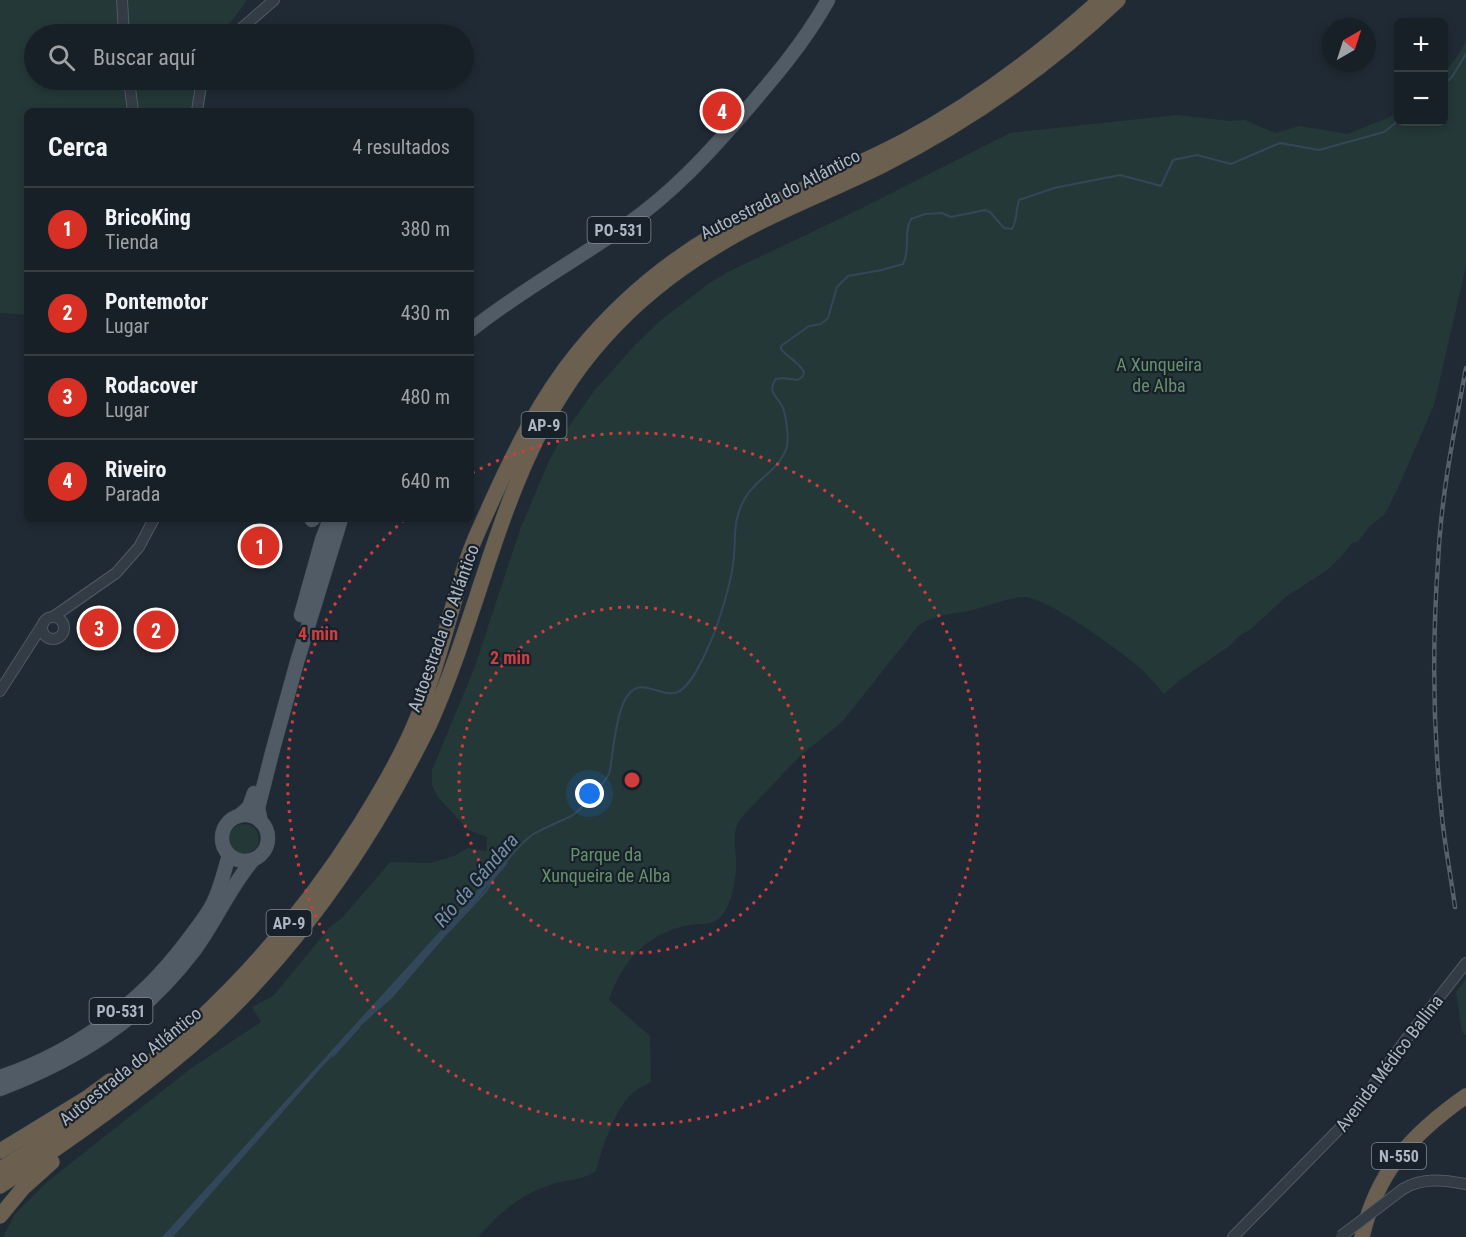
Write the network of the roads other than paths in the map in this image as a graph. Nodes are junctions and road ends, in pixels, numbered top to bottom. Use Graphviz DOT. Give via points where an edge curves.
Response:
graph roads {
  1 [pos="122,0"];
  2 [pos="274,0"];
  3 [pos="820,0"];
  4 [pos="828,0"];
  5 [pos="1100,0"];
  6 [pos="1118,0"];
  7 [pos="123,24"];
  8 [pos="246,24"];
  9 [pos="130,90"];
  10 [pos="200,90"];
  11 [pos="132,108"];
  12 [pos="197,108"];
  13 [pos="474,321"];
  14 [pos="474,328"];
  15 [pos="152,522"];
  16 [pos="331,522"];
  17 [pos="331,522"];
  18 [pos="340,522"];
  19 [pos="58,619"];
  20 [pos="44,629"];
  21 [pos="0,691"];
  22 [pos="280,723"];
  23 [pos="239,816"];
  24 [pos="261,822"];
  25 [pos="229,855"];
  26 [pos="253,860"];
  27 [pos="1466,963"];
  28 [pos="213,1008"];
  29 [pos="191,1046"];
  30 [pos="0,1077"];
  31 [pos="0,1089"];
  32 [pos="1466,1096"];
  33 [pos="0,1151"];
  34 [pos="0,1169"];
  35 [pos="1466,1184"];
  36 [pos="0,1186"];
  37 [pos="0,1216"];
  38 [pos="1340,1236"];
  39 [pos="1233,1237"];
  40 [pos="1362,1237"];
  1 -- 7 [label="street"];
  2 -- 8 [label="street"];
  3 -- 13 [label="main road, PO-531" via="774,68 676,177 635,212"];
  4 -- 14 [label="main road, PO-531" via="775,77 670,191 632,222"];
  5 -- 28 [label="highway, Autoestrada do Atlántico / AP-9" via="1048,45 957,110 907,140 747,217 683,255 638,289 584,345 554,385 514,452 474,542 417,720 394,765 342,854 308,901 265,954"];
  6 -- 29 [label="highway, Autoestrada do Atlántico / AP-9" via="1059,52 945,131 716,246 666,281 602,340 561,395 528,455 458,653 430,723 396,788 355,855 292,940"];
  9 -- 11 [label="street"];
  10 -- 12 [label="street"];
  15 -- 19 [label="street" via="129,560 101,585 71,603"];
  16 -- 22 [label="main road"];
  17 -- 23 [label="main road, PO-531" via="313,571 253,796 249,807"];
  18 -- 22 [label="main road, PO-531"];
  19 -- 20 [label="street" via="46,620"];
  19 -- 20 [label="street" via="64,628 61,636 53,639"];
  20 -- 21 [label="street" via="32,639"];
  22 -- 24 [label="main road, PO-531" via="258,808"];
  23 -- 24 [label="main road" via="251,816"];
  23 -- 25 [label="main road, PO-531" via="224,829 222,843"];
  24 -- 26 [label="main road, PO-531" via="268,842 262,854"];
  25 -- 26 [label="main road" via="240,861"];
  25 -- 30 [label="main road, PO-531" via="211,907 173,960 137,997 77,1042 30,1067"];
  26 -- 31 [label="main road, PO-531" via="192,952 150,1000 76,1056"];
  27 -- 39 [label="street, Avenida Médico Ballina" via="1349,1119"];
  28 -- 33 [label="highway" via="87,1098"];
  28 -- 34 [label="highway, Autoestrada do Atlántico / AP-9" via="129,1081"];
  29 -- 36 [label="highway, Autoestrada do Atlántico / AP-9" via="89,1126"];
  29 -- 37 [label="highway" via="173,1067 36,1175"];
  32 -- 40 [label="highway, N-550" via="1395,1160 1374,1197"];
  35 -- 38 [label="street, bridge" via="1428,1180 1414,1183"];
}
